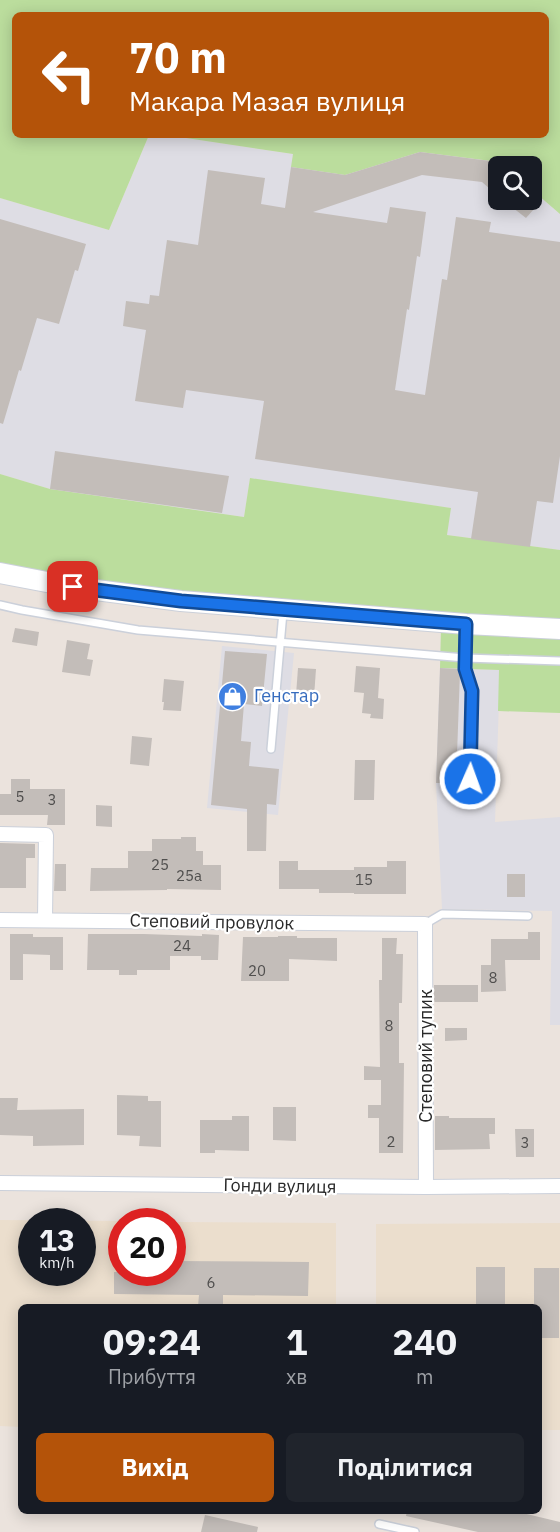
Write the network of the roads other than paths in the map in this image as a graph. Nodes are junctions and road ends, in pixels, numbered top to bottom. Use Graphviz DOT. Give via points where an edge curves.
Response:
graph roads {
  1 [pos="0,573"];
  2 [pos="0,605"];
  3 [pos="284,610"];
  4 [pos="466,624"];
  5 [pos="560,629"];
  6 [pos="280,643"];
  7 [pos="465,658"];
  8 [pos="560,661"];
  9 [pos="271,749"];
  10 [pos="470,779"];
  11 [pos="0,834"];
  12 [pos="528,916"];
  13 [pos="0,920"];
  14 [pos="45,920"];
  15 [pos="425,924"];
  16 [pos="0,1183"];
  17 [pos="560,1186"];
  18 [pos="426,1187"];
  19 [pos="379,1524"];
  20 [pos="415,1532"];
  1 -- 3 [label="main road" via="84,589"];
  2 -- 6 [label="lane" via="138,630"];
  3 -- 4 [label="main road"];
  3 -- 6 [label="lane"];
  4 -- 5 [label="main road"];
  4 -- 7 [label="lane"];
  6 -- 7 [label="lane"];
  6 -- 9 [label="lane"];
  7 -- 8 [label="lane"];
  7 -- 10 [label="lane" via="472,691"];
  11 -- 14 [label="street" via="46,835"];
  12 -- 15 [label="lane" via="442,914"];
  13 -- 14 [label="street, Степовий провулок"];
  14 -- 15 [label="street, Степовий провулок"];
  15 -- 18 [label="street, Степовий тупик"];
  16 -- 18 [label="street, Гонди вулиця"];
  17 -- 18 [label="street, Гонди вулиця"];
  19 -- 20 [label="lane"];
}
